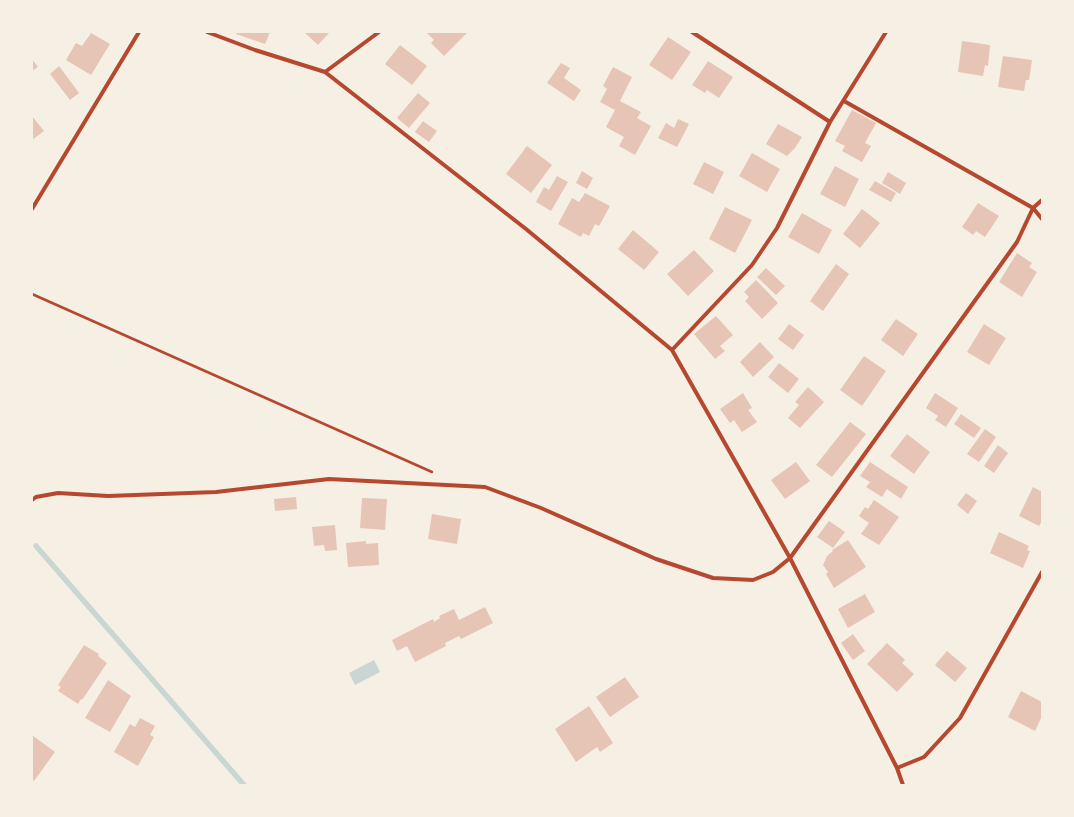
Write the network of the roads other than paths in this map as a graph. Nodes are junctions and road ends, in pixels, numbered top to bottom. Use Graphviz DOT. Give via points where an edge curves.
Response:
graph roads {
  1 [pos="139,32"];
  2 [pos="207,32"];
  3 [pos="379,32"];
  4 [pos="692,32"];
  5 [pos="886,32"];
  6 [pos="325,72"];
  7 [pos="844,100"];
  8 [pos="830,122"];
  9 [pos="1042,200"];
  10 [pos="1033,208"];
  11 [pos="32,209"];
  12 [pos="1042,219"];
  13 [pos="672,350"];
  14 [pos="32,500"];
  15 [pos="790,558"];
  16 [pos="1042,572"];
  17 [pos="897,768"];
  18 [pos="903,785"];
  1 -- 11 [label="street"];
  2 -- 6 [label="street"];
  3 -- 6 [label="street"];
  4 -- 8 [label="street"];
  5 -- 7 [label="street"];
  6 -- 13 [label="street" via="526,229"];
  7 -- 8 [label="street"];
  7 -- 10 [label="street"];
  8 -- 13 [label="street" via="777,228 752,265"];
  9 -- 10 [label="street"];
  10 -- 12 [label="street"];
  10 -- 15 [label="street" via="1017,242"];
  13 -- 15 [label="street"];
  14 -- 15 [label="street" via="58,493 108,496 216,492 329,478 485,487 541,508 656,559 713,578 753,580 773,572"];
  15 -- 17 [label="street"];
  16 -- 17 [label="street" via="960,718 924,757"];
  17 -- 18 [label="street"];
}
